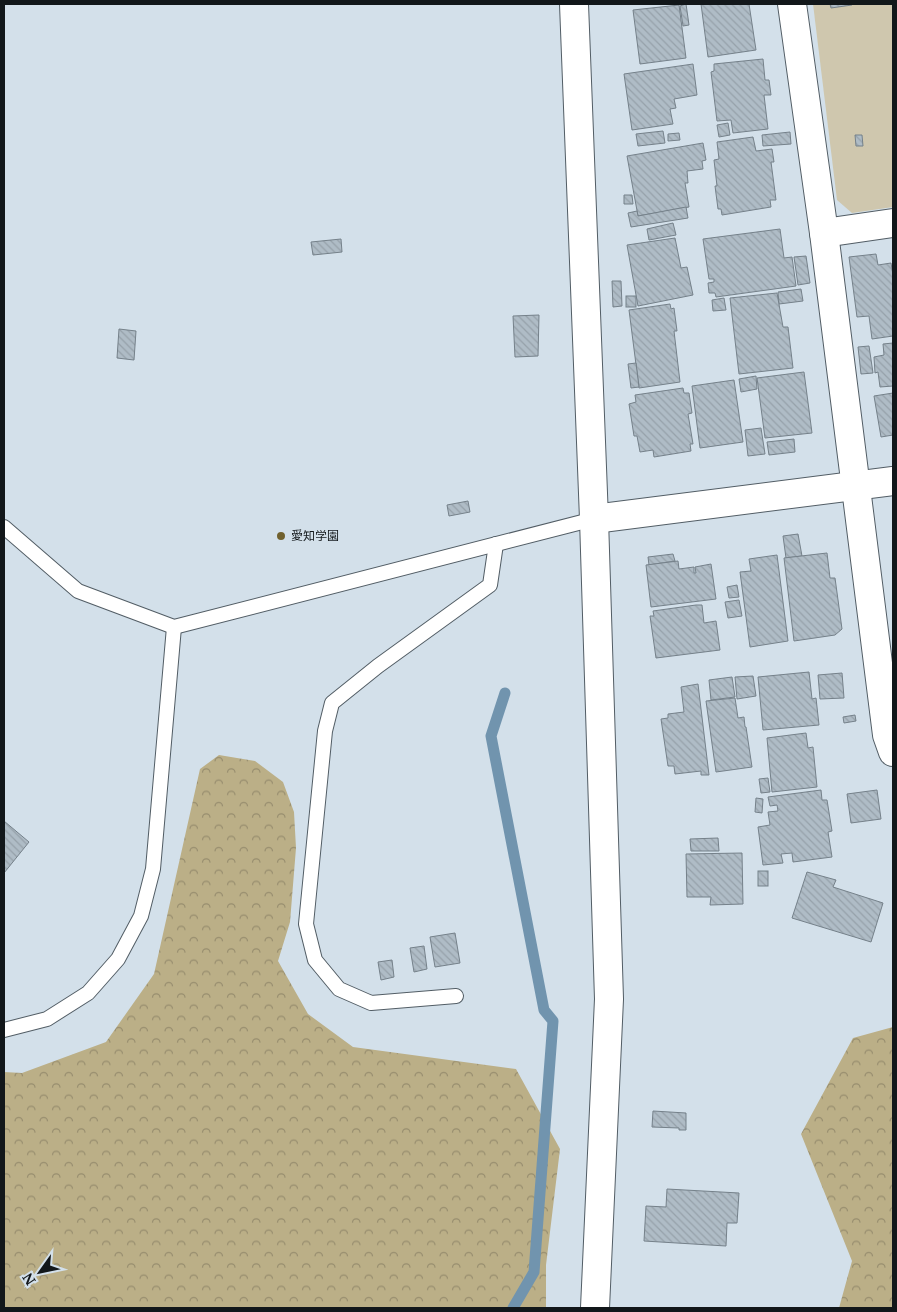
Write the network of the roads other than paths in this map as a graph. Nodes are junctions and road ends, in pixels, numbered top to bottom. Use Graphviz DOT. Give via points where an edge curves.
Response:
graph roads {
  1 [pos="574,4"];
  2 [pos="792,4"];
  3 [pos="893,223"];
  4 [pos="824,233"];
  5 [pos="893,481"];
  6 [pos="856,486"];
  7 [pos="594,519"];
  8 [pos="4,527"];
  9 [pos="496,544"];
  10 [pos="174,627"];
  11 [pos="891,740"];
  12 [pos="456,996"];
  13 [pos="4,1030"];
  14 [pos="595,1308"];
  1 -- 7 [label="street"];
  2 -- 4 [label="street"];
  3 -- 4 [label="street"];
  4 -- 6 [label="street"];
  5 -- 6 [label="street"];
  6 -- 7 [label="street"];
  6 -- 11 [label="street"];
  7 -- 9 [label="lane"];
  7 -- 14 [label="street" via="609,999"];
  8 -- 10 [label="lane" via="78,591"];
  9 -- 10 [label="lane"];
  9 -- 12 [label="lane" via="490,585 332,703 325,731 306,924 315,960 339,989 371,1003"];
  10 -- 13 [label="lane" via="153,870 141,916 118,958 88,993 47,1018"];
}
